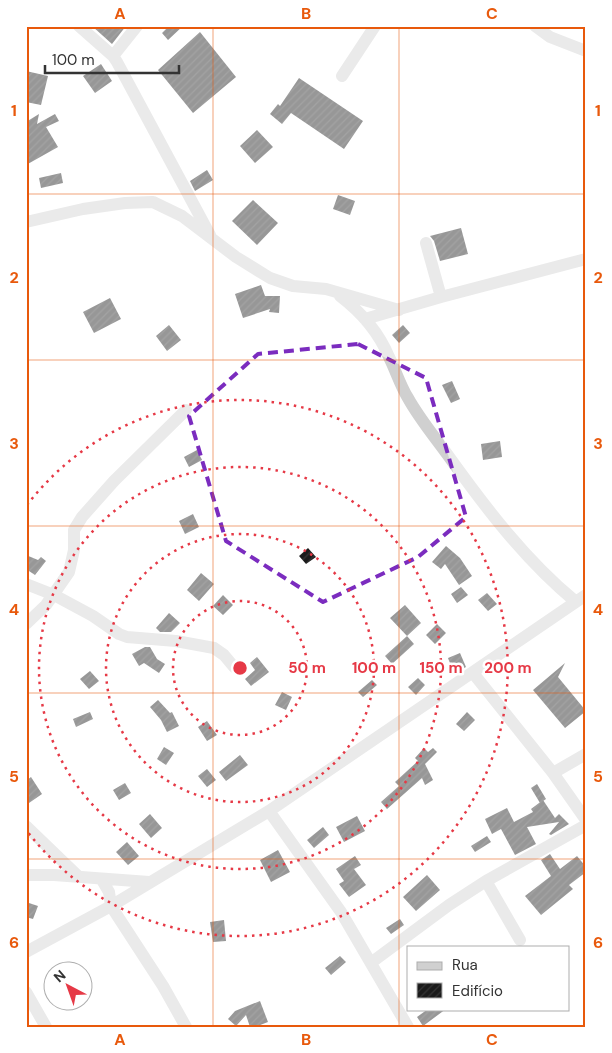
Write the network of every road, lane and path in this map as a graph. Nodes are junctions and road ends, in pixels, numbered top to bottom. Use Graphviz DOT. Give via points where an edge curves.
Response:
graph roads {
  1 [pos="79,26"];
  2 [pos="137,26"];
  3 [pos="375,26"];
  4 [pos="535,26"];
  5 [pos="586,50"];
  6 [pos="113,56"];
  7 [pos="342,76"];
  8 [pos="26,222"];
  9 [pos="211,238"];
  10 [pos="426,244"];
  11 [pos="586,259"];
  12 [pos="337,293"];
  13 [pos="440,297"];
  14 [pos="399,310"];
  15 [pos="365,319"];
  16 [pos="186,410"];
  17 [pos="26,584"];
  18 [pos="54,595"];
  19 [pos="581,599"];
  20 [pos="26,624"];
  21 [pos="234,667"];
  22 [pos="473,673"];
  23 [pos="586,754"];
  24 [pos="553,773"];
  25 [pos="269,811"];
  26 [pos="586,820"];
  27 [pos="586,825"];
  28 [pos="26,826"];
  29 [pos="26,875"];
  30 [pos="80,877"];
  31 [pos="102,880"];
  32 [pos="486,881"];
  33 [pos="149,882"];
  34 [pos="111,906"];
  35 [pos="520,940"];
  36 [pos="26,952"];
  37 [pos="372,962"];
  38 [pos="26,992"];
  39 [pos="46,1027"];
  40 [pos="186,1027"];
  41 [pos="408,1027"];
  1 -- 6 [label="street"];
  2 -- 6 [label="street"];
  3 -- 7 [label="street"];
  4 -- 5 [label="street" via="550,38"];
  6 -- 9 [label="street"];
  8 -- 9 [label="street" via="83,209 153,202 182,216"];
  9 -- 12 [label="street" via="270,278 293,286"];
  10 -- 13 [label="street"];
  11 -- 13 [label="street"];
  12 -- 14 [label="street"];
  12 -- 15 [label="street"];
  13 -- 14 [label="street"];
  14 -- 15 [label="street"];
  15 -- 19 [label="street" via="386,349 407,398 459,471 549,579"];
  16 -- 18 [label="street" via="82,517 74,530 69,572"];
  17 -- 18 [label="street"];
  18 -- 20 [label="street"];
  18 -- 21 [label="street" via="119,634 214,648"];
  19 -- 22 [label="street"];
  22 -- 24 [label="street"];
  22 -- 25 [label="street"];
  23 -- 24 [label="street"];
  24 -- 26 [label="street"];
  25 -- 33 [label="street"];
  25 -- 37 [label="street" via="326,890"];
  27 -- 32 [label="street"];
  28 -- 30 [label="street"];
  29 -- 30 [label="street"];
  30 -- 31 [label="street"];
  31 -- 33 [label="street"];
  31 -- 34 [label="street" via="109,892"];
  32 -- 35 [label="street"];
  32 -- 37 [label="street"];
  33 -- 34 [label="street"];
  34 -- 36 [label="street"];
  34 -- 40 [label="street"];
  37 -- 41 [label="street"];
  38 -- 39 [label="street"];
}
